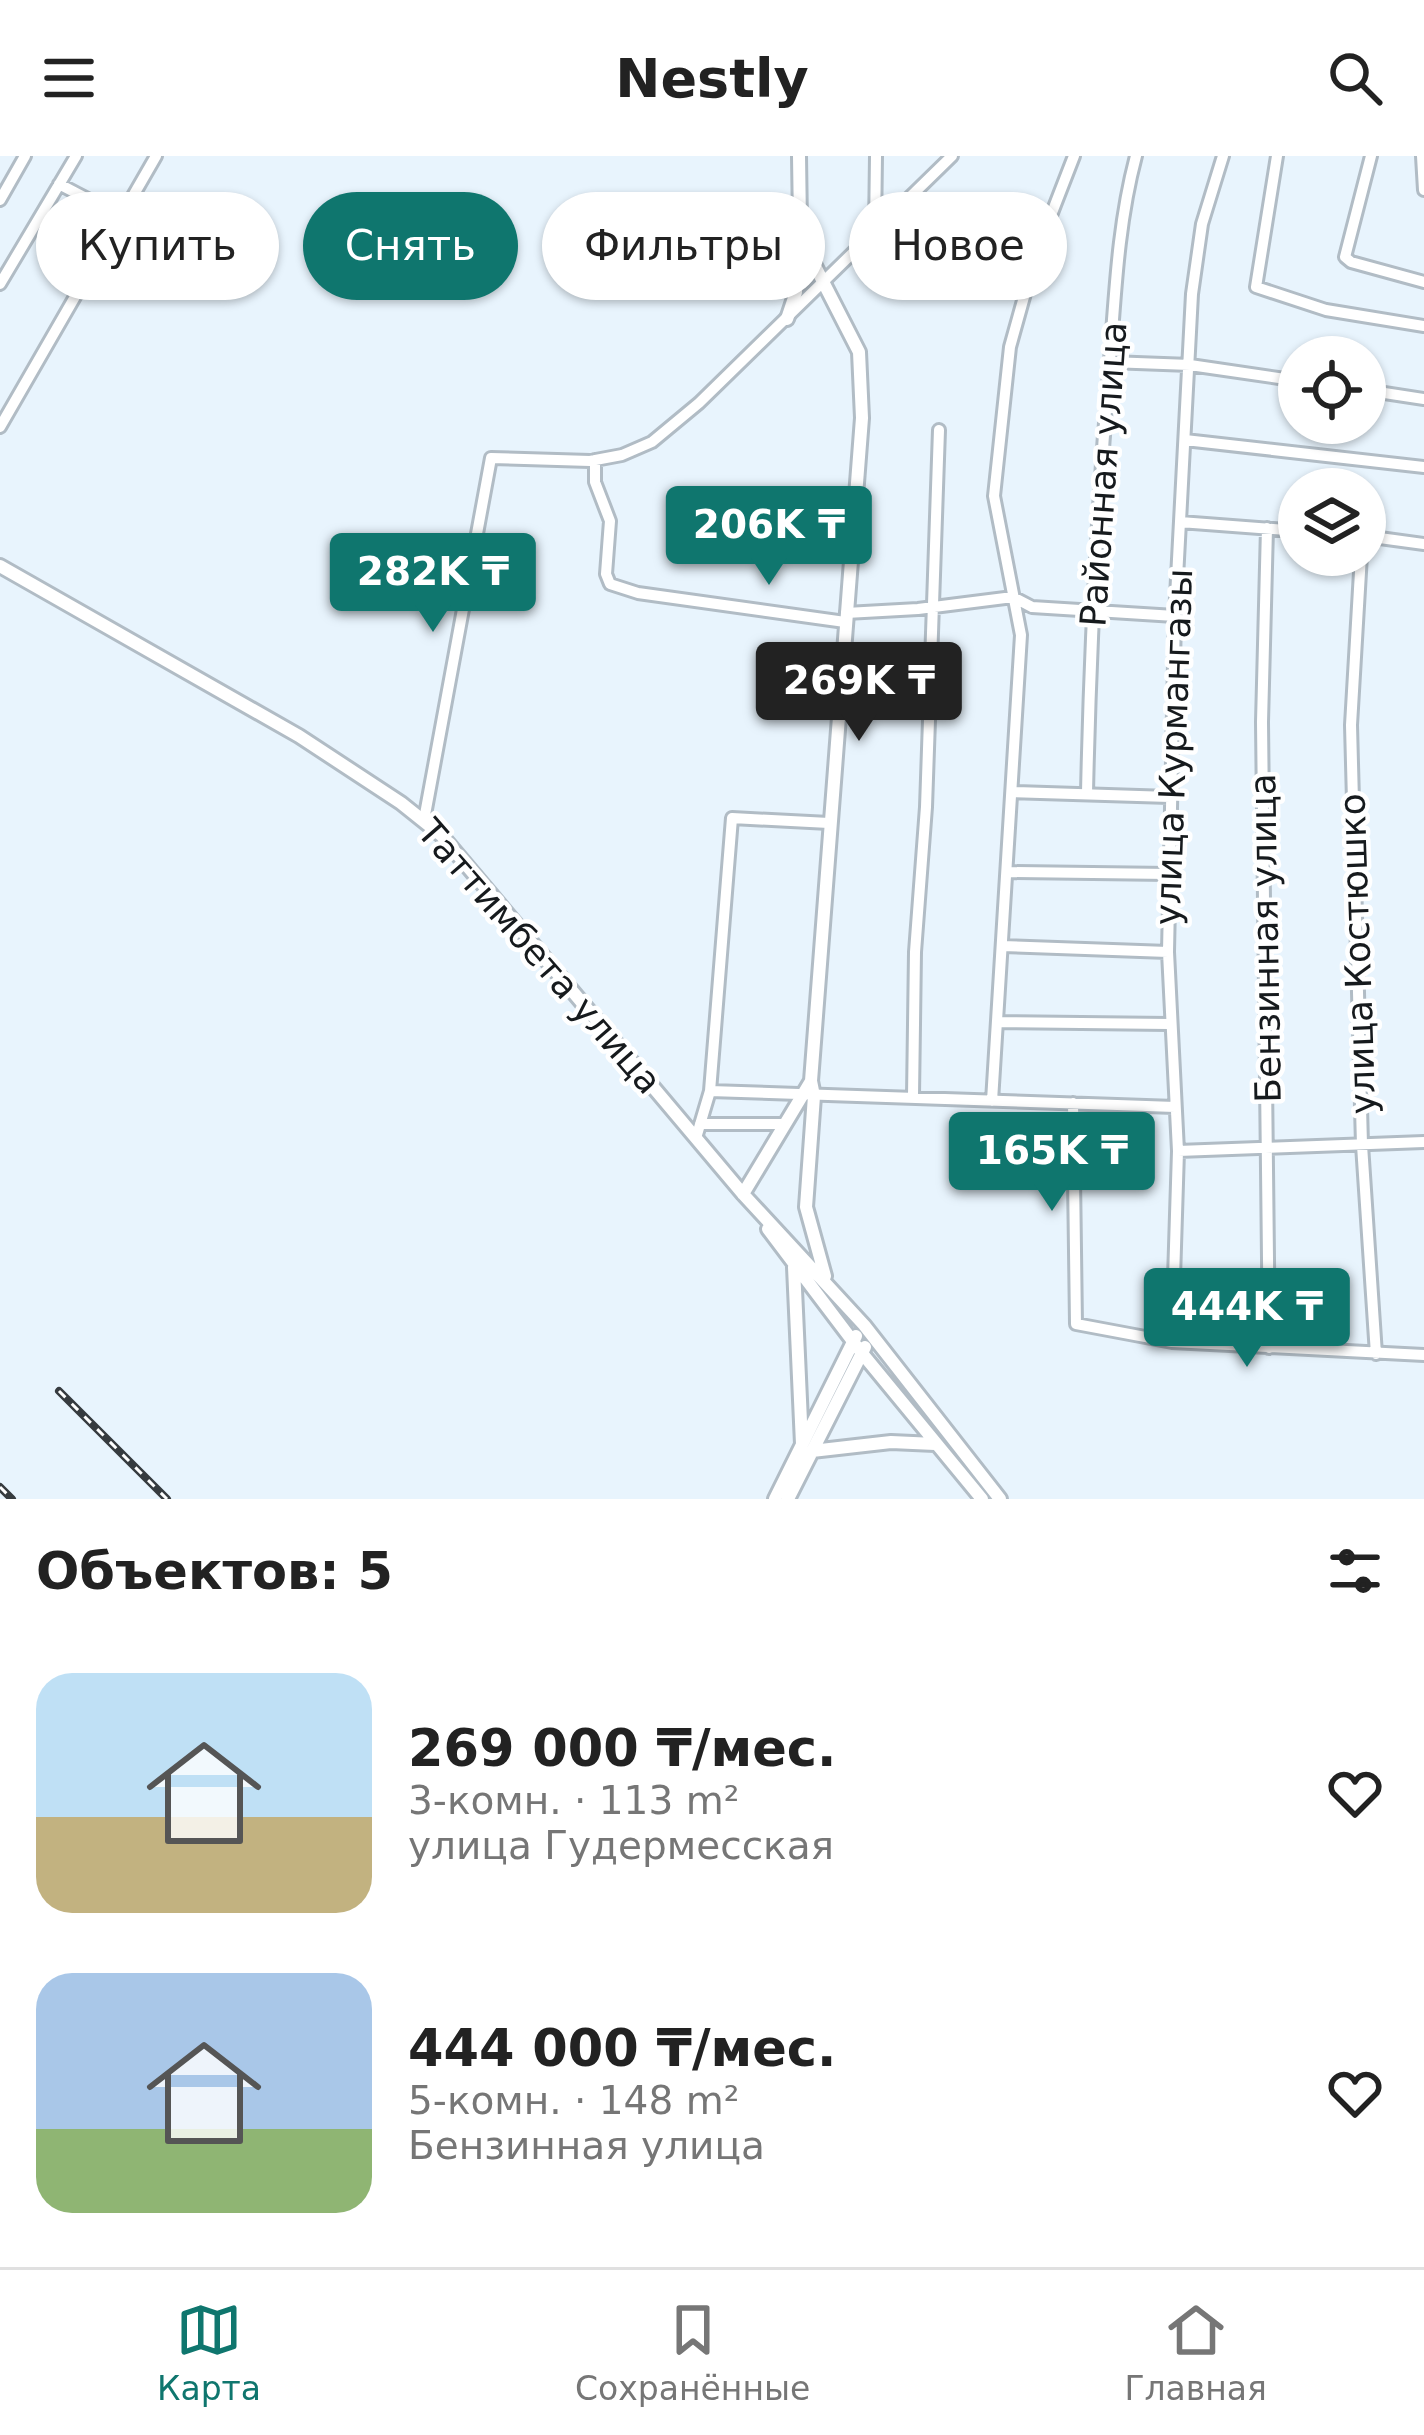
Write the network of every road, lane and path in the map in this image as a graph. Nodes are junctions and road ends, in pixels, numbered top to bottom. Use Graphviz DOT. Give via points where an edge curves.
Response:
graph roads {
  1 [pos="25,156"];
  2 [pos="76,156"];
  3 [pos="156,156"];
  4 [pos="799,156"];
  5 [pos="876,156"];
  6 [pos="952,156"];
  7 [pos="1074,156"];
  8 [pos="1136,156"];
  9 [pos="1223,156"];
  10 [pos="1277,156"];
  11 [pos="1371,156"];
  12 [pos="1421,156"];
  13 [pos="59,184"];
  14 [pos="1424,190"];
  15 [pos="74,192"];
  16 [pos="136,192"];
  17 [pos="800,192"];
  18 [pos="876,192"];
  19 [pos="915,192"];
  20 [pos="0,200"];
  21 [pos="849,258"];
  22 [pos="825,282"];
  23 [pos="1424,282"];
  24 [pos="0,284"];
  25 [pos="825,285"];
  26 [pos="74,300"];
  27 [pos="793,300"];
  28 [pos="807,300"];
  29 [pos="787,319"];
  30 [pos="1424,326"];
  31 [pos="1110,362"];
  32 [pos="1190,364"];
  33 [pos="1278,378"];
  34 [pos="1386,393"];
  35 [pos="1424,399"];
  36 [pos="0,428"];
  37 [pos="939,430"];
  38 [pos="1185,440"];
  39 [pos="595,460"];
  40 [pos="1424,467"];
  41 [pos="1180,522"];
  42 [pos="1268,529"];
  43 [pos="1278,530"];
  44 [pos="1386,539"];
  45 [pos="1424,544"];
  46 [pos="0,566"];
  47 [pos="1360,576"];
  48 [pos="1013,597"];
  49 [pos="934,605"];
  50 [pos="1094,610"];
  51 [pos="1175,616"];
  52 [pos="846,618"];
  53 [pos="1012,792"];
  54 [pos="1087,793"];
  55 [pos="1170,797"];
  56 [pos="424,820"];
  57 [pos="829,823"];
  58 [pos="1007,872"];
  59 [pos="1169,874"];
  60 [pos="1002,946"];
  61 [pos="1168,952"];
  62 [pos="997,1022"];
  63 [pos="1169,1024"];
  64 [pos="710,1091"];
  65 [pos="808,1096"];
  66 [pos="913,1096"];
  67 [pos="992,1101"];
  68 [pos="1073,1103"];
  69 [pos="1175,1107"];
  70 [pos="785,1124"];
  71 [pos="698,1131"];
  72 [pos="1424,1142"];
  73 [pos="1362,1144"];
  74 [pos="1268,1148"];
  75 [pos="1178,1151"];
  76 [pos="743,1194"];
  77 [pos="794,1266"];
  78 [pos="827,1283"];
  79 [pos="868,1331"];
  80 [pos="1172,1342"];
  81 [pos="857,1347"];
  82 [pos="1269,1348"];
  83 [pos="1376,1354"];
  84 [pos="1424,1355"];
  85 [pos="935,1444"];
  86 [pos="807,1448"];
  87 [pos="775,1499"];
  88 [pos="788,1499"];
  89 [pos="982,1499"];
  90 [pos="1000,1499"];
  1 -- 20 [label="street"];
  2 -- 13 [label="street"];
  3 -- 16 [label="street"];
  4 -- 17 [label="main road"];
  5 -- 18 [label="street"];
  6 -- 19 [label="street"];
  7 -- 48 [label="street" via="1010,347 994,496"];
  8 -- 31 [label="street, Районная улица"];
  9 -- 32 [label="street, улица Курмангазы" via="1202,224"];
  10 -- 30 [label="street" via="1256,287 1326,310"];
  11 -- 23 [label="street" via="1345,257"];
  12 -- 14 [label="street"];
  13 -- 15 [label="street"];
  13 -- 24 [label="street"];
  21 -- 22 [label="street"];
  25 -- 52 [label="main road" via="859,352 862,418"];
  26 -- 36 [label="street"];
  27 -- 29 [label="main road"];
  28 -- 29 [label="street"];
  29 -- 39 [label="street" via="652,442"];
  31 -- 32 [label="street"];
  31 -- 50 [label="street, Районная улица"];
  32 -- 33 [label="street"];
  32 -- 38 [label="street, улица Курмангазы"];
  34 -- 35 [label="street"];
  37 -- 49 [label="street"];
  38 -- 40 [label="street"];
  38 -- 41 [label="street, улица Курмангазы"];
  39 -- 52 [label="street" via="610,521 610,584"];
  39 -- 56 [label="street" via="490,458"];
  41 -- 42 [label="street"];
  41 -- 51 [label="street, улица Курмангазы"];
  42 -- 43 [label="street"];
  42 -- 74 [label="street, Бензинная улица"];
  44 -- 45 [label="street"];
  46 -- 56 [label="main road, Таттимбета улица" via="299,736"];
  47 -- 73 [label="street, улица Костюшко" via="1351,725"];
  48 -- 49 [label="street"];
  48 -- 50 [label="street" via="1032,607"];
  48 -- 53 [label="street" via="1021,635"];
  49 -- 52 [label="street"];
  49 -- 66 [label="street"];
  50 -- 51 [label="street"];
  50 -- 54 [label="street, Районная улица"];
  51 -- 55 [label="street, улица Курмангазы"];
  52 -- 57 [label="main road"];
  53 -- 54 [label="street"];
  53 -- 58 [label="street"];
  54 -- 55 [label="street"];
  55 -- 59 [label="street, улица Курмангазы"];
  56 -- 71 [label="main road, Таттимбета улица"];
  57 -- 64 [label="street" via="732,818"];
  57 -- 65 [label="main road"];
  58 -- 59 [label="street"];
  58 -- 60 [label="street"];
  59 -- 61 [label="street, улица Курмангазы"];
  60 -- 61 [label="street"];
  60 -- 62 [label="street"];
  61 -- 63 [label="street, улица Курмангазы"];
  62 -- 63 [label="street"];
  62 -- 67 [label="street"];
  63 -- 69 [label="street, улица Курмангазы"];
  64 -- 65 [label="street"];
  64 -- 71 [label="street"];
  65 -- 66 [label="street"];
  65 -- 70 [label="main road"];
  65 -- 78 [label="main road" via="806,1207"];
  66 -- 67 [label="street"];
  67 -- 68 [label="street"];
  68 -- 69 [label="street"];
  68 -- 80 [label="street" via="1076,1324"];
  69 -- 75 [label="street, улица Курмангазы"];
  70 -- 71 [label="street"];
  70 -- 76 [label="main road"];
  71 -- 76 [label="main road, Таттимбета улица"];
  72 -- 73 [label="street"];
  73 -- 74 [label="street"];
  73 -- 83 [label="street, улица Костюшко"];
  74 -- 75 [label="street"];
  74 -- 82 [label="street, Бензинная улица"];
  75 -- 80 [label="street, улица Курмангазы"];
  76 -- 77 [label="main road"];
  76 -- 78 [label="main road"];
  77 -- 81 [label="main road"];
  77 -- 86 [label="main road"];
  78 -- 79 [label="main road"];
  79 -- 81 [label="main road"];
  79 -- 90 [label="main road"];
  80 -- 82 [label="street"];
  81 -- 85 [label="main road"];
  81 -- 86 [label="main road"];
  82 -- 83 [label="street"];
  83 -- 84 [label="street"];
  85 -- 86 [label="main road"];
  85 -- 89 [label="main road"];
  86 -- 87 [label="main road"];
  86 -- 88 [label="main road"];
}
